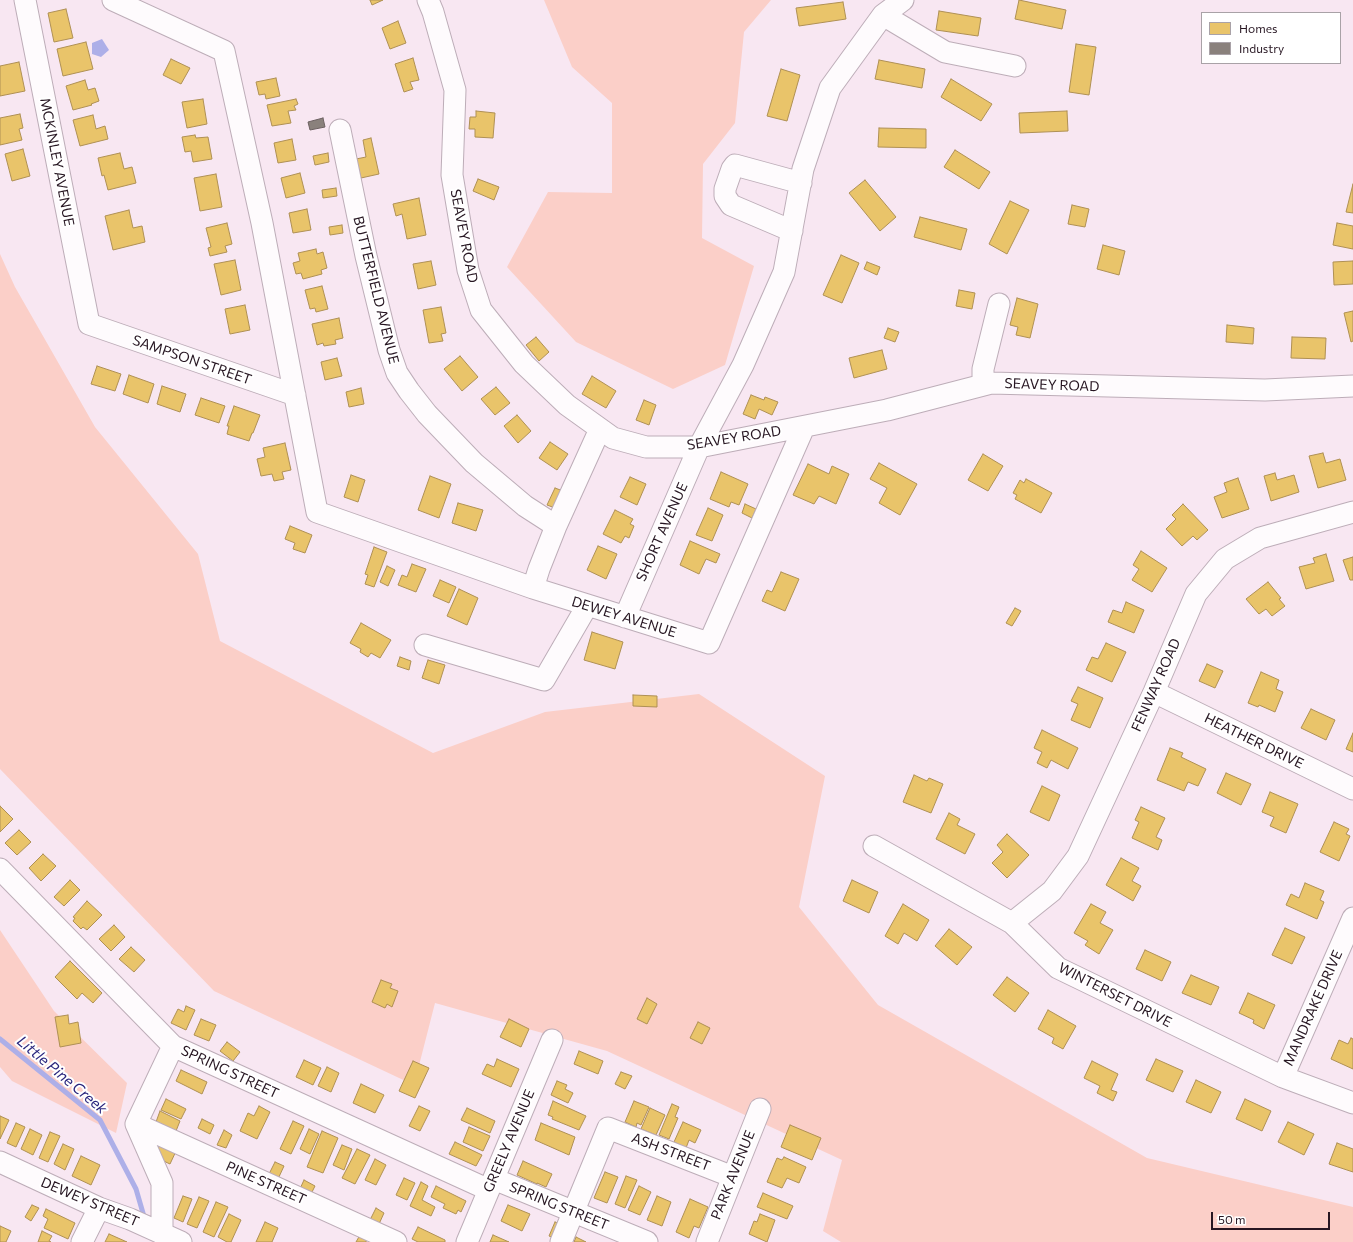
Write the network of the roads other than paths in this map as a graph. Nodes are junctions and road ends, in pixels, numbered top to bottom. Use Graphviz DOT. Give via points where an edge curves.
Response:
graph roads {
  1 [pos="25,0"];
  2 [pos="113,0"];
  3 [pos="428,0"];
  4 [pos="902,0"];
  5 [pos="883,15"];
  6 [pos="1015,66"];
  7 [pos="340,130"];
  8 [pos="801,183"];
  9 [pos="792,231"];
  10 [pos="999,304"];
  11 [pos="88,324"];
  12 [pos="983,385"];
  13 [pos="1353,386"];
  14 [pos="295,395"];
  15 [pos="804,427"];
  16 [pos="600,429"];
  17 [pos="699,447"];
  18 [pos="1353,512"];
  19 [pos="556,526"];
  20 [pos="533,588"];
  21 [pos="587,606"];
  22 [pos="625,617"];
  23 [pos="425,645"];
  24 [pos="1154,692"];
  25 [pos="1353,789"];
  26 [pos="874,846"];
  27 [pos="0,870"];
  28 [pos="1353,918"];
  29 [pos="1012,924"];
  30 [pos="552,1040"];
  31 [pos="173,1046"];
  32 [pos="1283,1077"];
  33 [pos="1353,1103"];
  34 [pos="760,1109"];
  35 [pos="136,1124"];
  36 [pos="0,1162"];
  37 [pos="733,1177"];
  38 [pos="491,1184"];
  39 [pos="99,1208"];
  40 [pos="573,1212"];
  41 [pos="162,1234"];
  42 [pos="82,1242"];
  43 [pos="181,1242"];
  44 [pos="396,1242"];
  45 [pos="467,1242"];
  46 [pos="561,1242"];
  47 [pos="647,1242"];
  48 [pos="707,1242"];
  1 -- 11 [label="street, MCKINLEY AVENUE"];
  2 -- 14 [label="street" via="224,51 262,223"];
  3 -- 16 [label="street, SEAVEY ROAD" via="455,90 452,175 468,270 481,310 524,364 567,405"];
  4 -- 5 [label="street, SHORT AVENUE"];
  5 -- 6 [label="street" via="945,52"];
  5 -- 8 [label="street, SHORT AVENUE" via="830,88 803,169"];
  7 -- 19 [label="street, BUTTERFIELD AVENUE" via="366,256 397,373 427,414 474,463 525,506"];
  8 -- 9 [label="street, SHORT AVENUE"];
  8 -- 9 [label="street" via="735,165 725,190 725,196 731,205"];
  9 -- 17 [label="street, SHORT AVENUE" via="784,272 743,365"];
  10 -- 12 [label="street" via="983,369"];
  11 -- 14 [label="street, SAMPSON STREET"];
  12 -- 13 [label="street, SEAVEY ROAD" via="991,383 1265,390"];
  12 -- 15 [label="street, SEAVEY ROAD" via="887,410"];
  14 -- 20 [label="street, DEWEY AVENUE" via="317,512"];
  15 -- 17 [label="street, SEAVEY ROAD"];
  15 -- 22 [label="street, DEWEY AVENUE" via="709,643"];
  16 -- 17 [label="street, SEAVEY ROAD" via="613,438 646,447"];
  16 -- 19 [label="street"];
  17 -- 22 [label="street, SHORT AVENUE"];
  18 -- 24 [label="street, FENWAY ROAD" via="1260,538 1225,559 1196,594"];
  19 -- 20 [label="street"];
  20 -- 21 [label="street, DEWEY AVENUE"];
  21 -- 22 [label="street, DEWEY AVENUE"];
  21 -- 23 [label="street" via="544,680"];
  24 -- 25 [label="street, HEATHER DRIVE"];
  24 -- 29 [label="street, FENWAY ROAD" via="1078,856 1052,891"];
  26 -- 29 [label="street, WINTERSET DRIVE"];
  27 -- 31 [label="street, SPRING STREET"];
  28 -- 32 [label="street, MANDRAKE DRIVE"];
  29 -- 32 [label="street, WINTERSET DRIVE" via="1058,968"];
  30 -- 38 [label="street, GREELY AVENUE"];
  31 -- 35 [label="street"];
  31 -- 38 [label="street, SPRING STREET"];
  32 -- 33 [label="street, WINTERSET DRIVE"];
  34 -- 37 [label="street, PARK AVENUE"];
  35 -- 41 [label="street" via="162,1183"];
  35 -- 44 [label="street, PINE STREET"];
  36 -- 39 [label="street, DEWEY STREET"];
  37 -- 40 [label="street, ASH STREET" via="608,1128"];
  37 -- 48 [label="street, PARK AVENUE"];
  38 -- 40 [label="street, SPRING STREET"];
  38 -- 45 [label="street, GREELY AVENUE"];
  39 -- 41 [label="street, DEWEY STREET"];
  39 -- 42 [label="street"];
  40 -- 46 [label="street"];
  40 -- 47 [label="street, SPRING STREET"];
  41 -- 43 [label="street, DEWEY STREET"];
}
